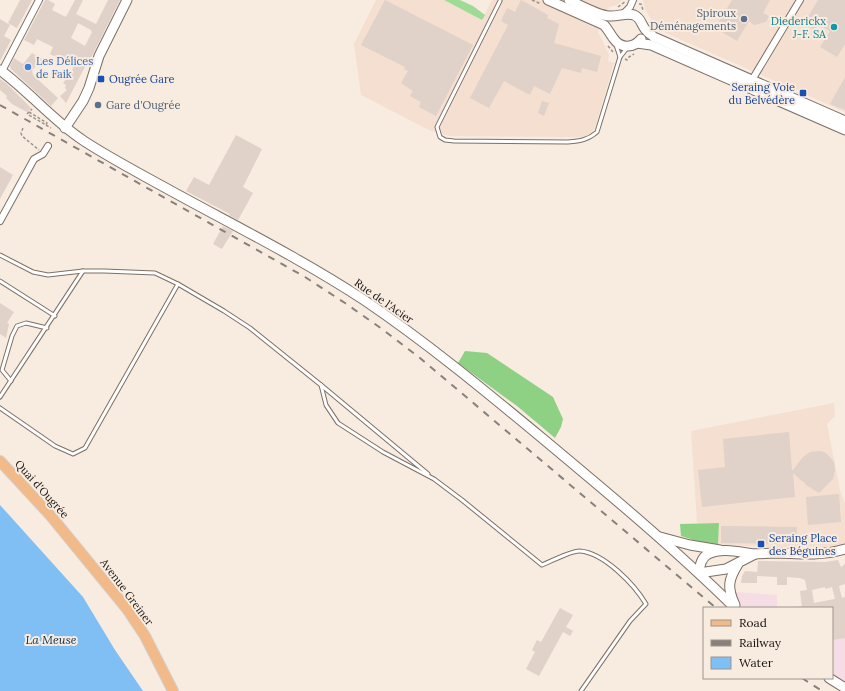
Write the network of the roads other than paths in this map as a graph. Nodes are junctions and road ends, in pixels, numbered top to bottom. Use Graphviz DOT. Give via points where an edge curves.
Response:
graph roads {
  1 [pos="39,0"];
  2 [pos="127,0"];
  3 [pos="548,0"];
  4 [pos="569,0"];
  5 [pos="800,0"];
  6 [pos="500,1"];
  7 [pos="633,1"];
  8 [pos="620,12"];
  9 [pos="637,17"];
  10 [pos="644,28"];
  11 [pos="613,38"];
  12 [pos="633,45"];
  13 [pos="620,57"];
  14 [pos="1,71"];
  15 [pos="752,80"];
  16 [pos="845,121"];
  17 [pos="65,128"];
  18 [pos="845,130"];
  19 [pos="48,146"];
  20 [pos="0,221"];
  21 [pos="0,255"];
  22 [pos="84,271"];
  23 [pos="0,281"];
  24 [pos="178,284"];
  25 [pos="55,316"];
  26 [pos="47,328"];
  27 [pos="11,381"];
  28 [pos="321,386"];
  29 [pos="0,397"];
  30 [pos="0,408"];
  31 [pos="0,461"];
  32 [pos="434,479"];
  33 [pos="66,534"];
  34 [pos="659,537"];
  35 [pos="845,549"];
  36 [pos="721,551"];
  37 [pos="755,554"];
  38 [pos="738,564"];
  39 [pos="699,573"];
  40 [pos="735,607"];
  41 [pos="736,607"];
  42 [pos="831,679"];
  43 [pos="845,688"];
  44 [pos="173,691"];
  45 [pos="581,691"];
  1 -- 14 [label="street"];
  2 -- 17 [label="main road" via="101,51 83,101"];
  3 -- 11 [label="main road" via="600,23 608,29"];
  4 -- 8 [label="main road" via="603,15 610,16"];
  5 -- 15 [label="street"];
  6 -- 13 [label="lane" via="437,127 440,136 445,140 568,142 591,137 600,125"];
  7 -- 8 [label="street"];
  7 -- 9 [label="street"];
  8 -- 9 [label="main road"];
  8 -- 11 [label="main road" via="612,24"];
  9 -- 10 [label="main road"];
  10 -- 12 [label="main road" via="642,36"];
  10 -- 15 [label="main road" via="654,37"];
  11 -- 12 [label="main road" via="622,46"];
  11 -- 13 [label="lane"];
  12 -- 13 [label="lane"];
  12 -- 18 [label="main road" via="651,45"];
  14 -- 17 [label="main road, Rue de l'Acier"];
  15 -- 16 [label="main road"];
  17 -- 34 [label="main road, Rue de l'Acier" via="86,143 291,255 391,319 510,412"];
  19 -- 20 [label="street" via="43,154 34,159"];
  21 -- 22 [label="lane" via="33,272 48,275"];
  22 -- 24 [label="lane" via="155,273"];
  22 -- 25 [label="lane"];
  23 -- 25 [label="lane"];
  24 -- 28 [label="lane" via="250,328"];
  24 -- 30 [label="lane" via="85,448 73,454 55,446"];
  25 -- 26 [label="lane"];
  26 -- 27 [label="lane"];
  26 -- 27 [label="lane" via="26,324 18,326 12,336 2,370"];
  27 -- 29 [label="lane"];
  28 -- 32 [label="lane"];
  28 -- 32 [label="lane" via="326,405 338,423 383,452"];
  31 -- 33 [label="main road, Quai d'Ougrée"];
  32 -- 45 [label="lane" via="542,565 578,551 592,555 606,562 641,596 646,604 630,621"];
  33 -- 44 [label="main road, Avenue Greiner" via="133,617"];
  34 -- 36 [label="main road"];
  34 -- 39 [label="main road, Rue de l'Acier"];
  35 -- 37 [label="main road" via="823,554"];
  36 -- 37 [label="main road"];
  36 -- 39 [label="main road" via="709,554 703,559"];
  37 -- 38 [label="main road"];
  38 -- 39 [label="main road" via="720,571"];
  38 -- 41 [label="main road" via="732,574 729,588"];
  39 -- 40 [label="main road, Rue de l'Acier"];
  42 -- 43 [label="main road"];
}
